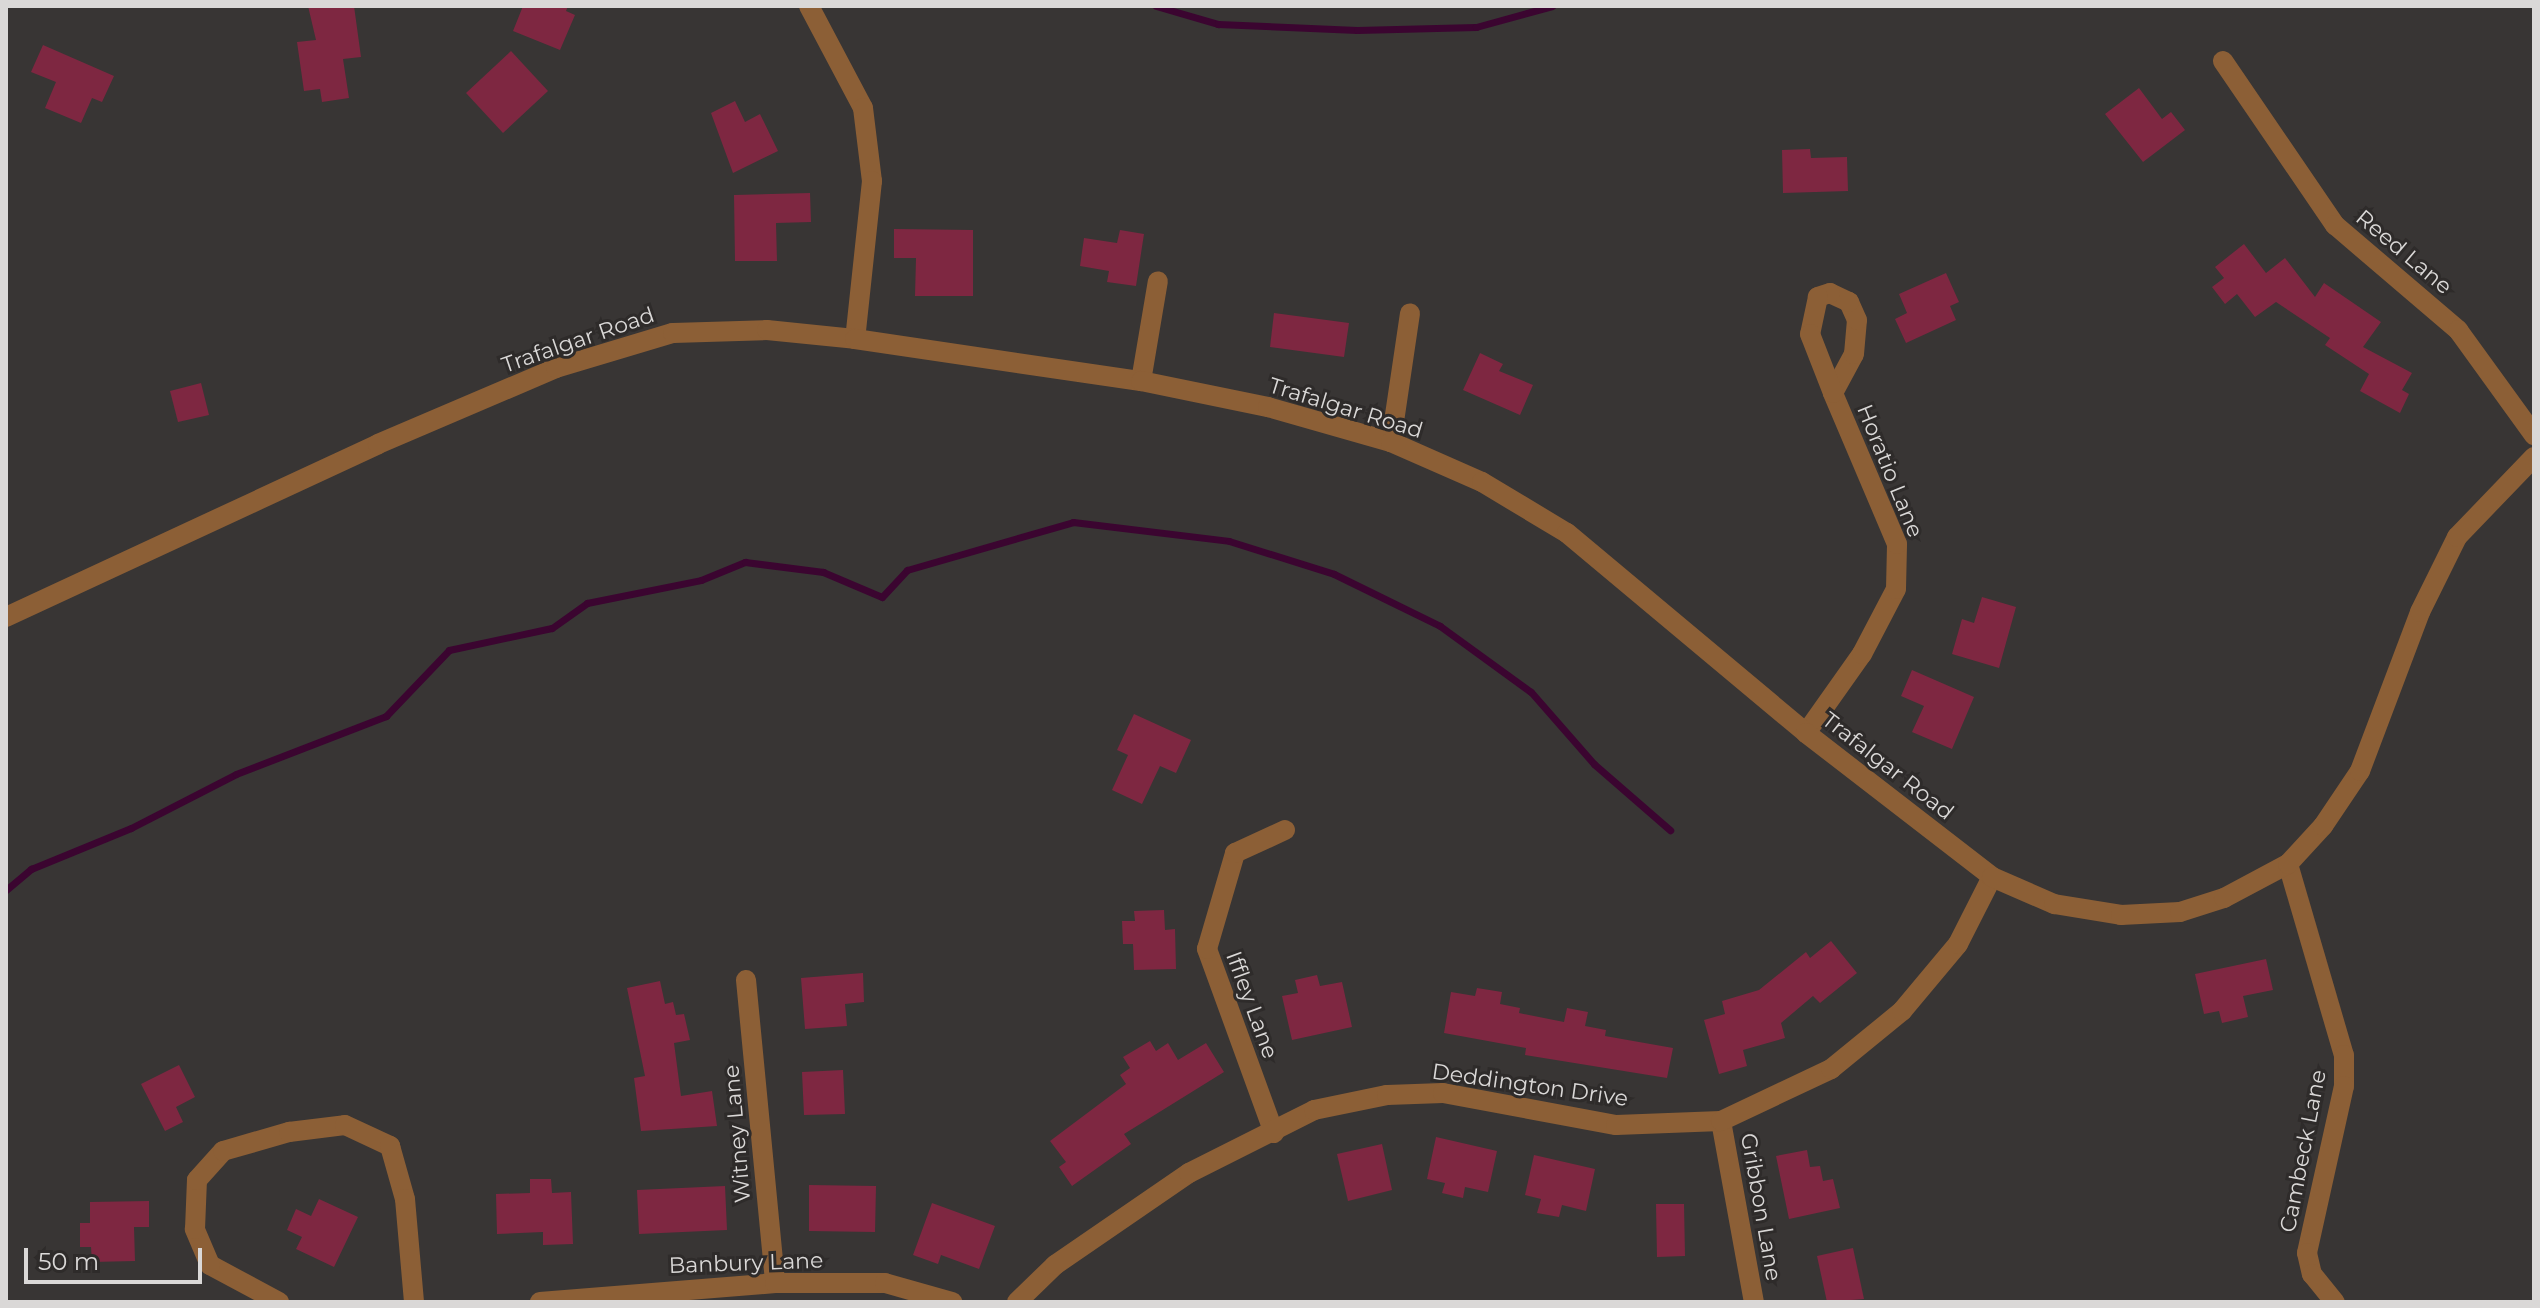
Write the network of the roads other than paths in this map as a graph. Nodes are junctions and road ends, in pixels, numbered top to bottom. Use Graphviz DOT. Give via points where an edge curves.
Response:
graph roads {
  1 [pos="809,6"];
  2 [pos="2223,61"];
  3 [pos="1158,281"];
  4 [pos="1410,313"];
  5 [pos="855,339"];
  6 [pos="1141,381"];
  7 [pos="1833,393"];
  8 [pos="2534,435"];
  9 [pos="1391,442"];
  10 [pos="2534,457"];
  11 [pos="6,617"];
  12 [pos="1806,733"];
  13 [pos="1285,830"];
  14 [pos="2288,864"];
  15 [pos="1992,877"];
  16 [pos="746,980"];
  17 [pos="1721,1121"];
  18 [pos="1274,1133"];
  19 [pos="775,1283"];
  20 [pos="279,1302"];
  21 [pos="414,1302"];
  22 [pos="540,1302"];
  23 [pos="952,1302"];
  24 [pos="1017,1302"];
  25 [pos="1754,1302"];
  26 [pos="2335,1302"];
  1 -- 5 [label="street" via="863,108 872,181"];
  2 -- 8 [label="street, Reed Lane" via="2335,225 2458,330"];
  3 -- 6 [label="street"];
  4 -- 9 [label="street"];
  5 -- 6 [label="street, Trafalgar Road"];
  5 -- 11 [label="street, Trafalgar Road" via="767,330 673,333 556,368 378,444"];
  6 -- 9 [label="street, Trafalgar Road" via="1268,407"];
  7 -- 12 [label="street, Horatio Lane" via="1897,544 1896,589 1862,654"];
  9 -- 12 [label="street, Trafalgar Road" via="1482,482 1567,533"];
  10 -- 14 [label="street, Trafalgar Road" via="2457,537 2420,612 2360,771 2323,826"];
  12 -- 15 [label="street, Trafalgar Road"];
  13 -- 18 [label="street, Iffley Lane" via="1235,853 1207,949"];
  14 -- 15 [label="street, Trafalgar Road" via="2224,898 2180,912 2121,915 2054,904"];
  14 -- 26 [label="street, Cambeck Lane" via="2344,1055 2344,1086 2307,1253 2312,1274"];
  15 -- 17 [label="street, Deddington Drive" via="1958,944 1902,1011 1831,1069"];
  16 -- 19 [label="street, Witney Lane"];
  17 -- 18 [label="street, Deddington Drive" via="1616,1125 1443,1093 1387,1095 1314,1110"];
  17 -- 25 [label="street, Gribbon Lane"];
  18 -- 24 [label="street, Deddington Drive" via="1189,1173 1055,1265"];
  19 -- 22 [label="street, Banbury Lane"];
  19 -- 23 [label="street, Banbury Lane" via="885,1283"];
  20 -- 21 [label="street" via="210,1265 195,1229 197,1180 223,1151 289,1132 345,1125 390,1146 405,1199"];
}
